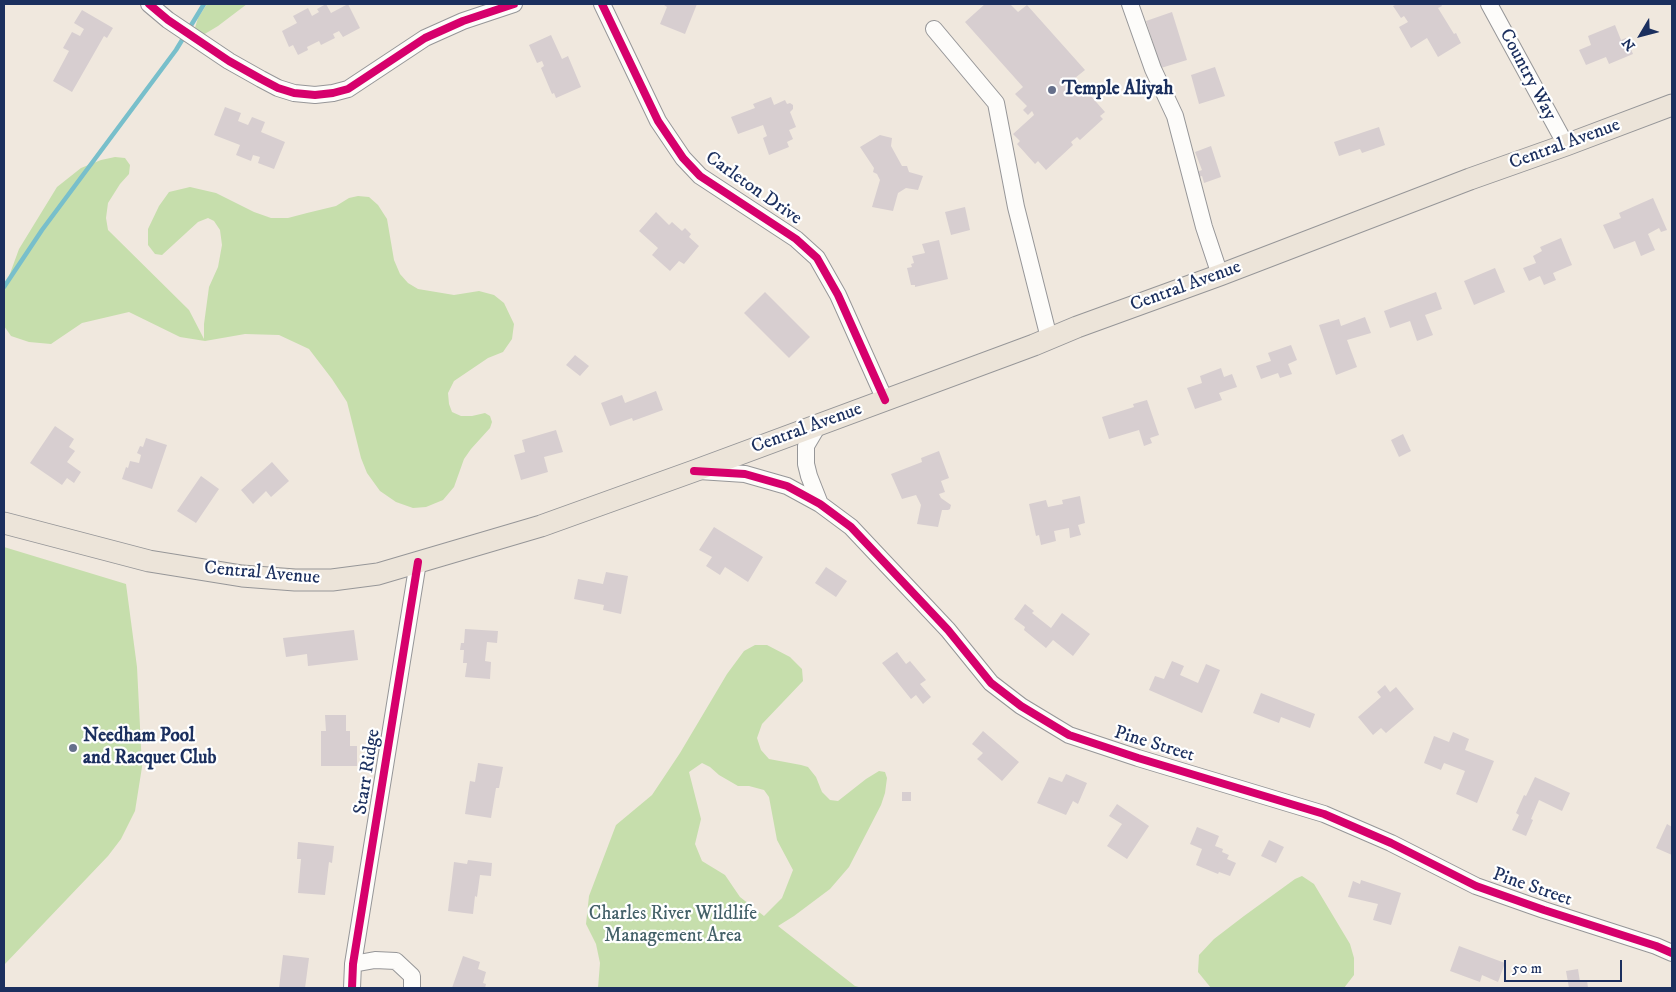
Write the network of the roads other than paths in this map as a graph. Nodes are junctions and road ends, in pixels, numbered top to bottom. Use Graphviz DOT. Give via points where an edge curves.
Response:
graph roads {
  1 [pos="149,4"];
  2 [pos="514,4"];
  3 [pos="602,4"];
  4 [pos="1130,4"];
  5 [pos="1489,4"];
  6 [pos="934,29"];
  7 [pos="1672,105"];
  8 [pos="1566,145"];
  9 [pos="1220,275"];
  10 [pos="1049,338"];
  11 [pos="885,400"];
  12 [pos="819,424"];
  13 [pos="694,471"];
  14 [pos="820,504"];
  15 [pos="4,523"];
  16 [pos="418,562"];
  17 [pos="1672,953"];
  18 [pos="353,964"];
  19 [pos="352,988"];
  20 [pos="412,988"];
  1 -- 2 [label="street" via="229,61 278,88 315,95 348,89 438,31"];
  3 -- 11 [label="street, Carleton Drive" via="658,121 683,158 700,176 796,239 817,258 838,295"];
  4 -- 9 [label="street" via="1153,69 1175,116"];
  5 -- 8 [label="street, Country Way"];
  6 -- 10 [label="street" via="996,103 1016,207"];
  7 -- 8 [label="main road, Central Avenue"];
  8 -- 9 [label="main road, Central Avenue"];
  9 -- 10 [label="main road, Central Avenue"];
  10 -- 11 [label="main road, Central Avenue"];
  11 -- 12 [label="main road, Central Avenue"];
  12 -- 13 [label="main road, Central Avenue"];
  12 -- 14 [label="street" via="806,446 806,464"];
  13 -- 14 [label="street, Pine Street" via="745,474 787,486"];
  13 -- 16 [label="main road, Central Avenue" via="541,526"];
  14 -- 17 [label="street, Pine Street" via="850,527 948,630 991,683 1069,735 1324,814 1476,886"];
  15 -- 16 [label="main road, Central Avenue" via="149,561 242,576 332,580 378,574"];
  16 -- 18 [label="street, Starr Ridge"];
  18 -- 19 [label="street, Starr Ridge"];
  18 -- 20 [label="street" via="396,961 412,976"];
}
